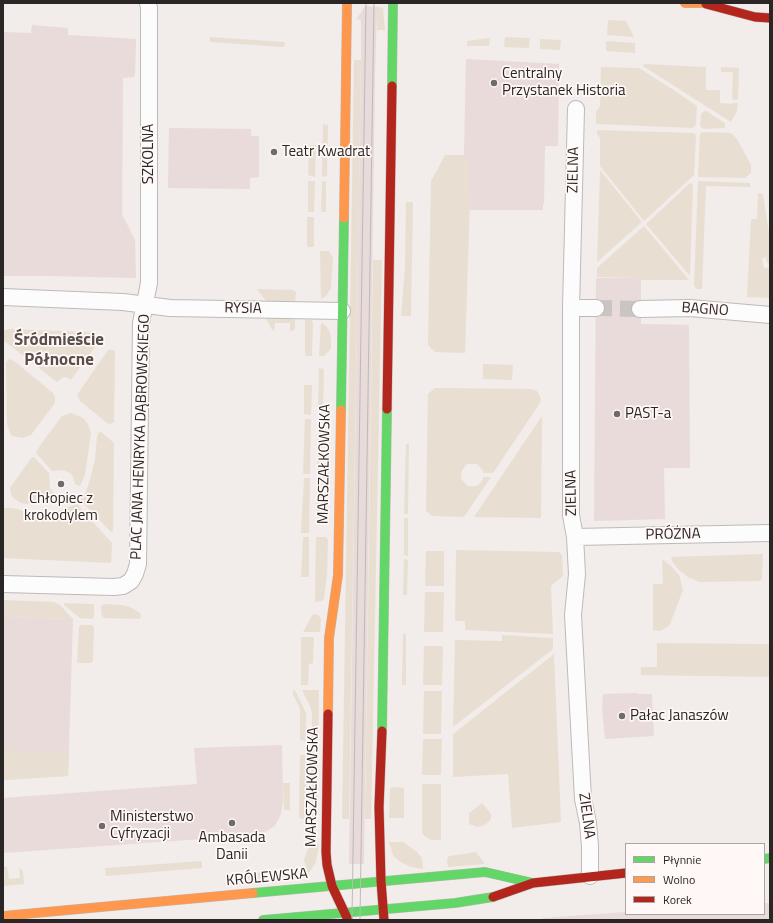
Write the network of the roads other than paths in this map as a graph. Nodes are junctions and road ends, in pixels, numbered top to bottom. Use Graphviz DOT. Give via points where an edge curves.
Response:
graph roads {
  1 [pos="148,3"];
  2 [pos="346,3"];
  3 [pos="393,3"];
  4 [pos="685,3"];
  5 [pos="716,3"];
  6 [pos="706,4"];
  7 [pos="770,18"];
  8 [pos="576,109"];
  9 [pos="3,297"];
  10 [pos="145,305"];
  11 [pos="571,308"];
  12 [pos="596,308"];
  13 [pos="640,309"];
  14 [pos="342,311"];
  15 [pos="770,315"];
  16 [pos="770,533"];
  17 [pos="575,537"];
  18 [pos="3,584"];
  19 [pos="625,873"];
  20 [pos="590,876"];
  21 [pos="381,881"];
  22 [pos="533,883"];
  23 [pos="332,886"];
  24 [pos="383,910"];
  25 [pos="3,916"];
  26 [pos="346,916"];
  27 [pos="263,920"];
  28 [pos="384,920"];
  1 -- 10 [label="street, SZKOLNA" via="149,283"];
  2 -- 14 [label="main road, MARSZAŁKOWSKA"];
  3 -- 21 [label="main road" via="383,716 379,807"];
  4 -- 6 [label="main road"];
  5 -- 6 [label="main road"];
  6 -- 7 [label="main road" via="755,17"];
  8 -- 11 [label="street, ZIELNA"];
  9 -- 10 [label="street, PLAC JANA HENRYKA DĄBROWSKIEGO"];
  10 -- 14 [label="street, RYSIA" via="170,308"];
  10 -- 18 [label="street, PLAC JANA HENRYKA DĄBROWSKIEGO" via="141,323 138,564 135,574 124,586 114,587"];
  11 -- 12 [label="street"];
  11 -- 17 [label="street, ZIELNA" via="571,515"];
  13 -- 15 [label="street, BAGNO" via="690,308"];
  14 -- 23 [label="main road, MARSZAŁKOWSKA" via="338,575 329,638 326,852"];
  16 -- 17 [label="street, PRÓŻNA"];
  17 -- 20 [label="street, ZIELNA" via="577,574 573,615"];
  19 -- 20 [label="main road, KRÓLEWSKA"];
  20 -- 22 [label="main road, KRÓLEWSKA"];
  21 -- 22 [label="main road, KRÓLEWSKA" via="485,872"];
  21 -- 23 [label="main road, KRÓLEWSKA"];
  21 -- 24 [label="main road"];
  22 -- 24 [label="main road, KRÓLEWSKA" via="491,898"];
  23 -- 25 [label="main road, KRÓLEWSKA"];
  23 -- 26 [label="main road, MARSZAŁKOWSKA"];
  24 -- 26 [label="main road, KRÓLEWSKA"];
  24 -- 28 [label="main road"];
  26 -- 27 [label="main road, KRÓLEWSKA"];
}
